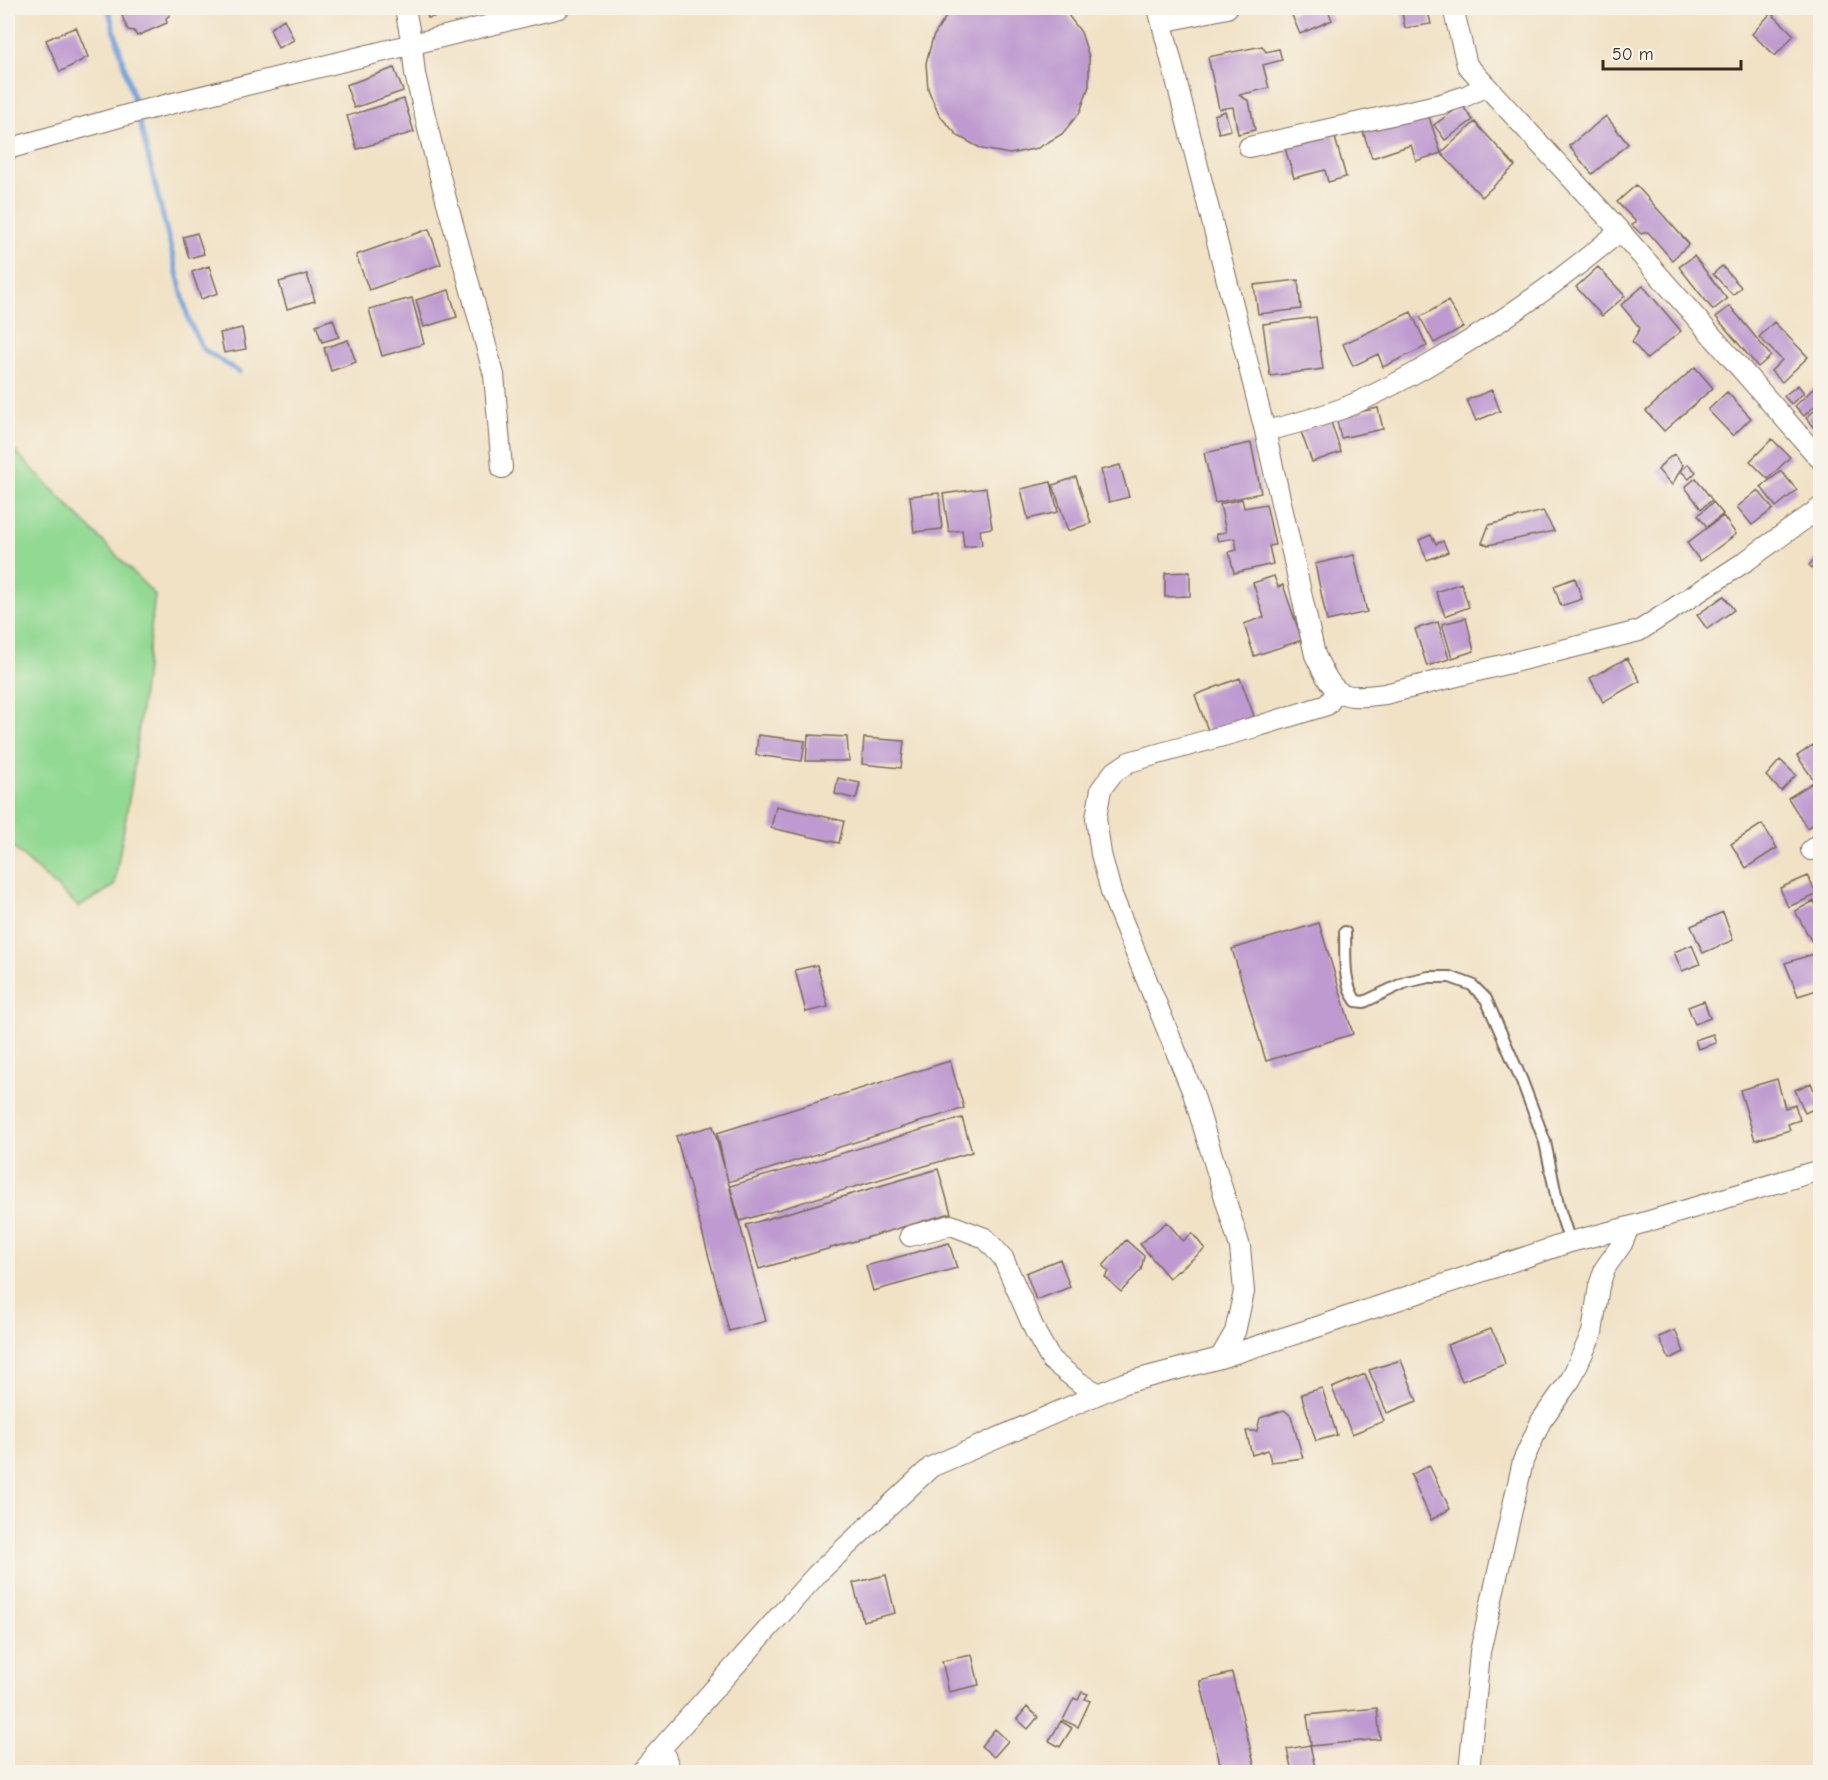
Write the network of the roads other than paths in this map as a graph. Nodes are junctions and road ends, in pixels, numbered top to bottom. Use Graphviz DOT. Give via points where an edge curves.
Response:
graph roads {
  1 [pos="405,8"];
  2 [pos="559,8"];
  3 [pos="1227,8"];
  4 [pos="1453,8"];
  5 [pos="1160,15"];
  6 [pos="412,45"];
  7 [pos="1486,86"];
  8 [pos="1249,147"];
  9 [pos="8,149"];
  10 [pos="1620,231"];
  11 [pos="1265,431"];
  12 [pos="1821,459"];
  13 [pos="502,468"];
  14 [pos="1821,508"];
  15 [pos="1337,692"];
  16 [pos="1346,932"];
  17 [pos="1821,1170"];
  18 [pos="1629,1227"];
  19 [pos="910,1236"];
  20 [pos="1570,1242"];
  21 [pos="1220,1358"];
  22 [pos="1099,1394"];
  23 [pos="662,1749"];
  24 [pos="640,1773"];
  25 [pos="671,1773"];
  26 [pos="1469,1773"];
  1 -- 6 [label="street"];
  2 -- 6 [label="street"];
  3 -- 5 [label="street"];
  4 -- 7 [label="street" via="1467,65"];
  5 -- 11 [label="street"];
  6 -- 9 [label="street" via="137,112"];
  6 -- 13 [label="street" via="435,162 494,375"];
  7 -- 8 [label="street" via="1441,104"];
  7 -- 10 [label="street"];
  10 -- 11 [label="street" via="1538,296 1447,355 1346,407"];
  10 -- 12 [label="street"];
  11 -- 15 [label="street" via="1315,655"];
  14 -- 15 [label="street" via="1639,631 1385,694 1361,697"];
  15 -- 21 [label="street" via="1327,705 1130,762 1113,773 1101,789 1096,818 1112,895 1193,1093 1240,1246 1244,1292 1234,1332"];
  16 -- 20 [label="lane" via="1346,982 1356,1001 1364,1002 1406,982 1429,977 1450,977 1472,985 1486,999 1545,1142"];
  17 -- 18 [label="street"];
  18 -- 20 [label="street"];
  18 -- 26 [label="street" via="1605,1268 1592,1333 1571,1379 1541,1421 1523,1461 1480,1652"];
  19 -- 22 [label="street" via="951,1225 985,1238 1003,1258 1051,1360"];
  20 -- 21 [label="street"];
  21 -- 22 [label="street" via="1124,1383"];
  22 -- 23 [label="street" via="931,1467 817,1574"];
  23 -- 24 [label="street"];
  23 -- 25 [label="street"];
}
